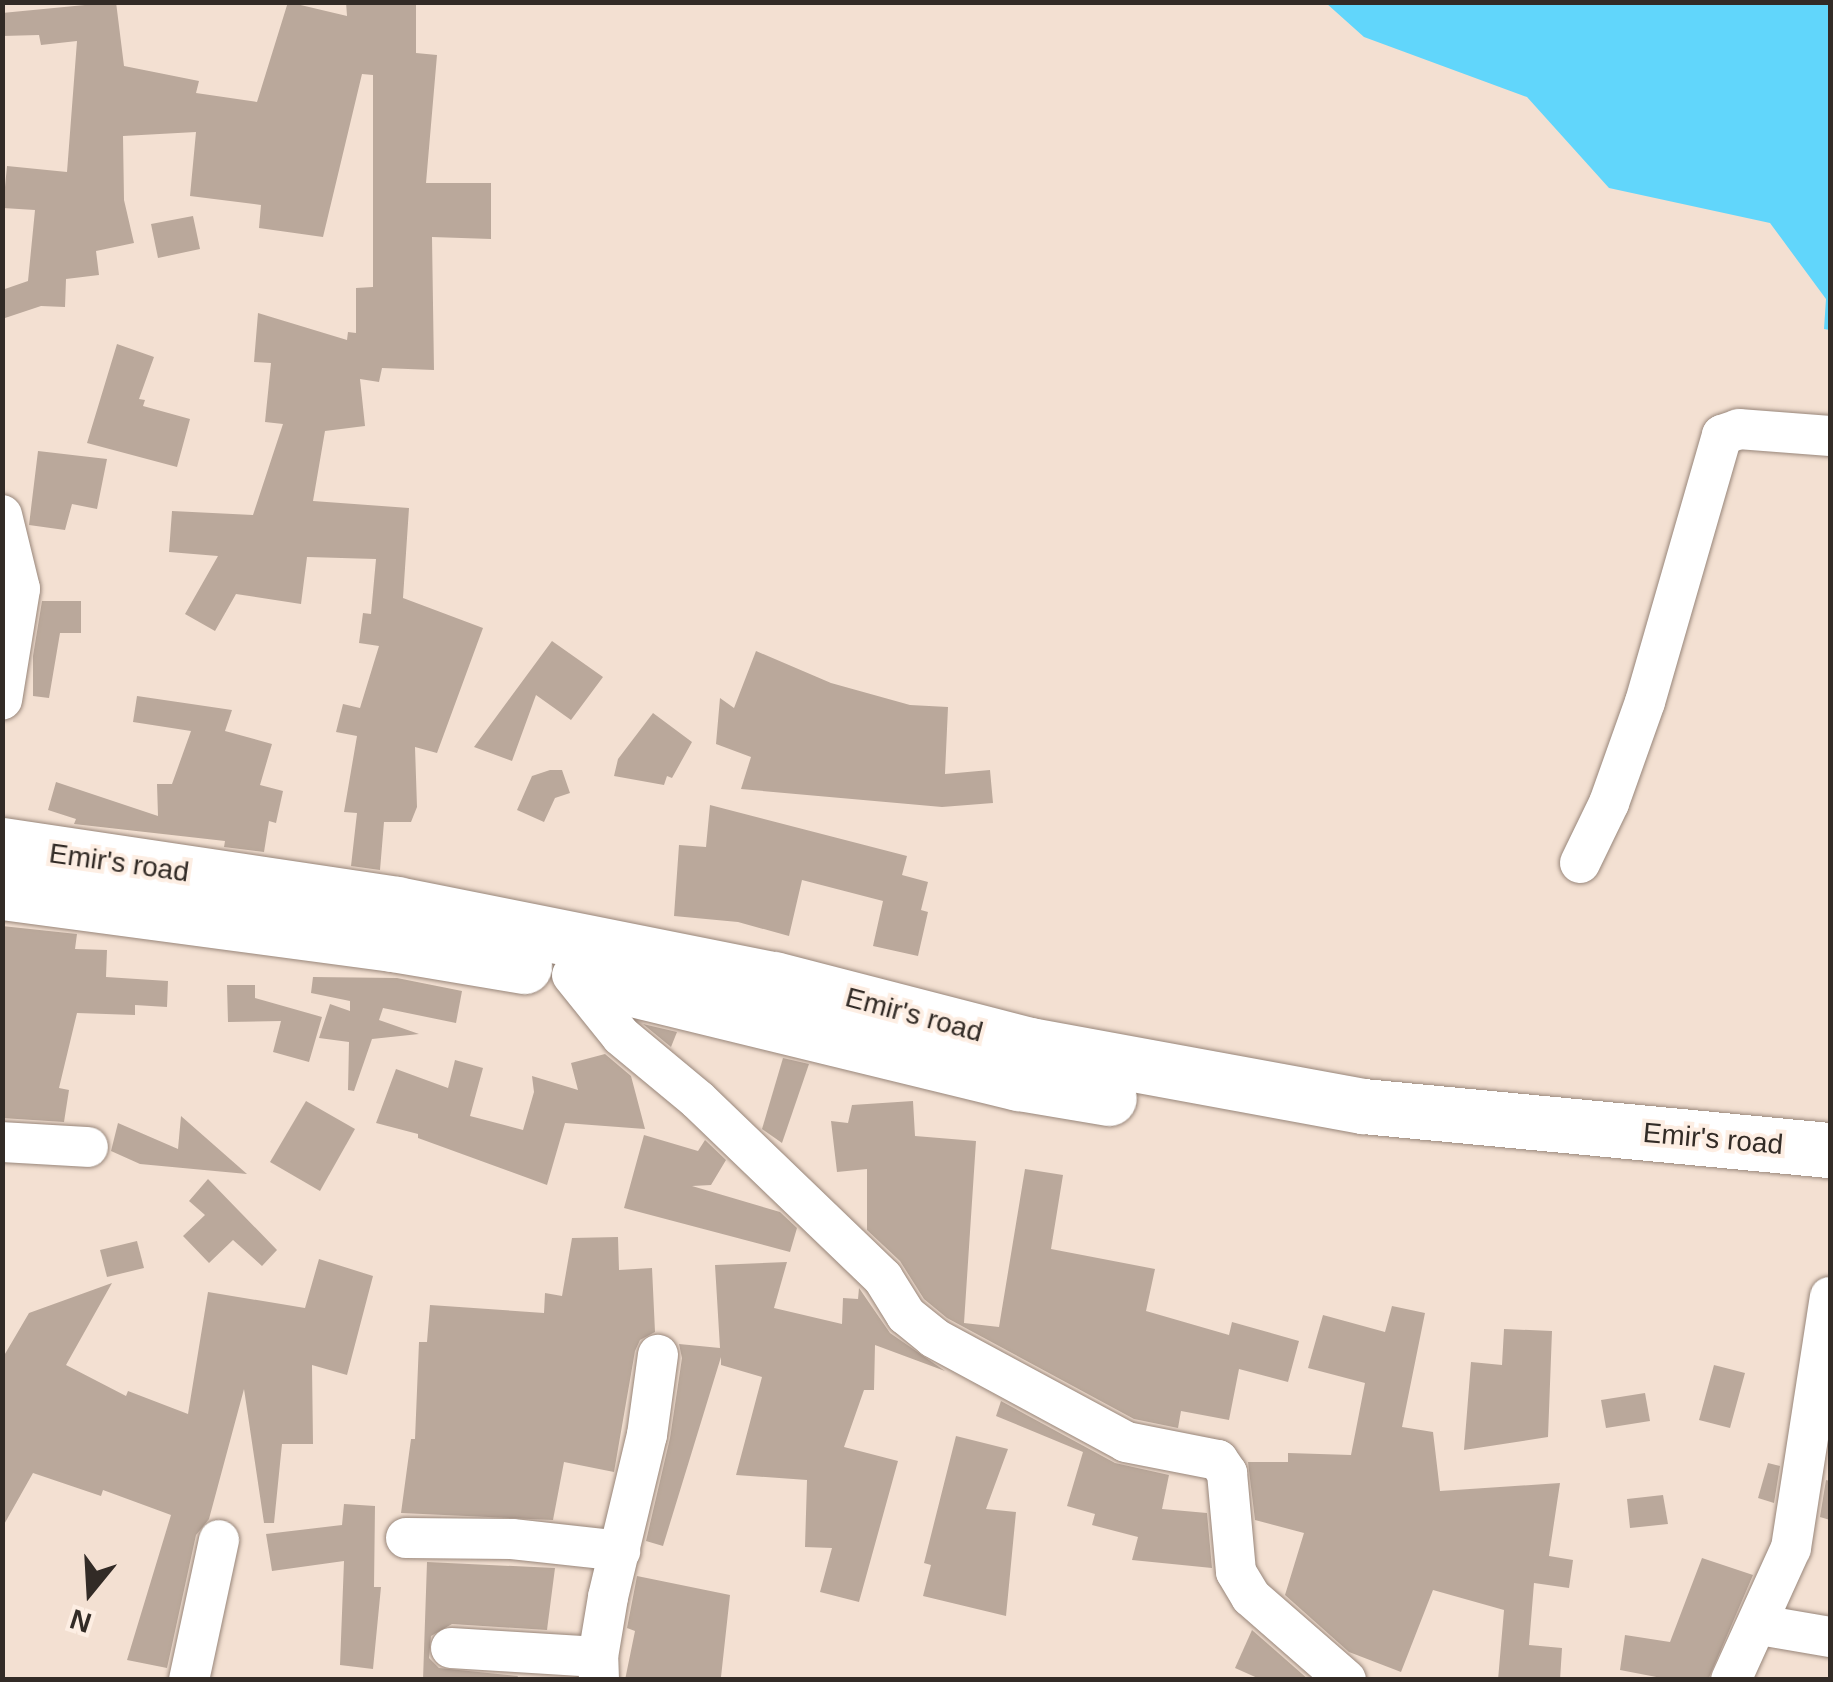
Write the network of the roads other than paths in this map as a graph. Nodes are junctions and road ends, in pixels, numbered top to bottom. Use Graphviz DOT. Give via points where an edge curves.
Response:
graph roads {
  1 [pos="1830,436"];
  2 [pos="2,515"];
  3 [pos="11,589"];
  4 [pos="2,700"];
  5 [pos="2,846"];
  6 [pos="1580,862"];
  7 [pos="2,892"];
  8 [pos="572,975"];
  9 [pos="2,1142"];
  10 [pos="88,1147"];
  11 [pos="1830,1150"];
  12 [pos="1830,1187"];
  13 [pos="1830,1298"];
  14 [pos="658,1354"];
  15 [pos="406,1538"];
  16 [pos="219,1540"];
  17 [pos="620,1550"];
  18 [pos="1760,1624"];
  19 [pos="1830,1638"];
  20 [pos="450,1648"];
  21 [pos="598,1668"];
  22 [pos="190,1680"];
  23 [pos="1346,1680"];
  24 [pos="1731,1680"];
  1 -- 6 [label="street" via="1739,429 1722,436 1645,702"];
  2 -- 3 [label="street"];
  3 -- 4 [label="street"];
  5 -- 11 [label="main road, Emir's road" via="397,904 774,979 1030,1046 1362,1106"];
  7 -- 8 [label="main road, Emir's road"];
  8 -- 12 [label="main road, Emir's road" via="1019,1083 1345,1139"];
  8 -- 23 [label="street" via="621,1036 698,1100 884,1278 906,1316 934,1338 1126,1442 1218,1460 1226,1473 1236,1572 1251,1597"];
  9 -- 10 [label="street"];
  13 -- 18 [label="street" via="1791,1548"];
  14 -- 17 [label="street"];
  15 -- 17 [label="street" via="512,1538"];
  16 -- 22 [label="street"];
  17 -- 21 [label="street"];
  18 -- 19 [label="street"];
  18 -- 24 [label="street"];
  20 -- 21 [label="street"];
}
